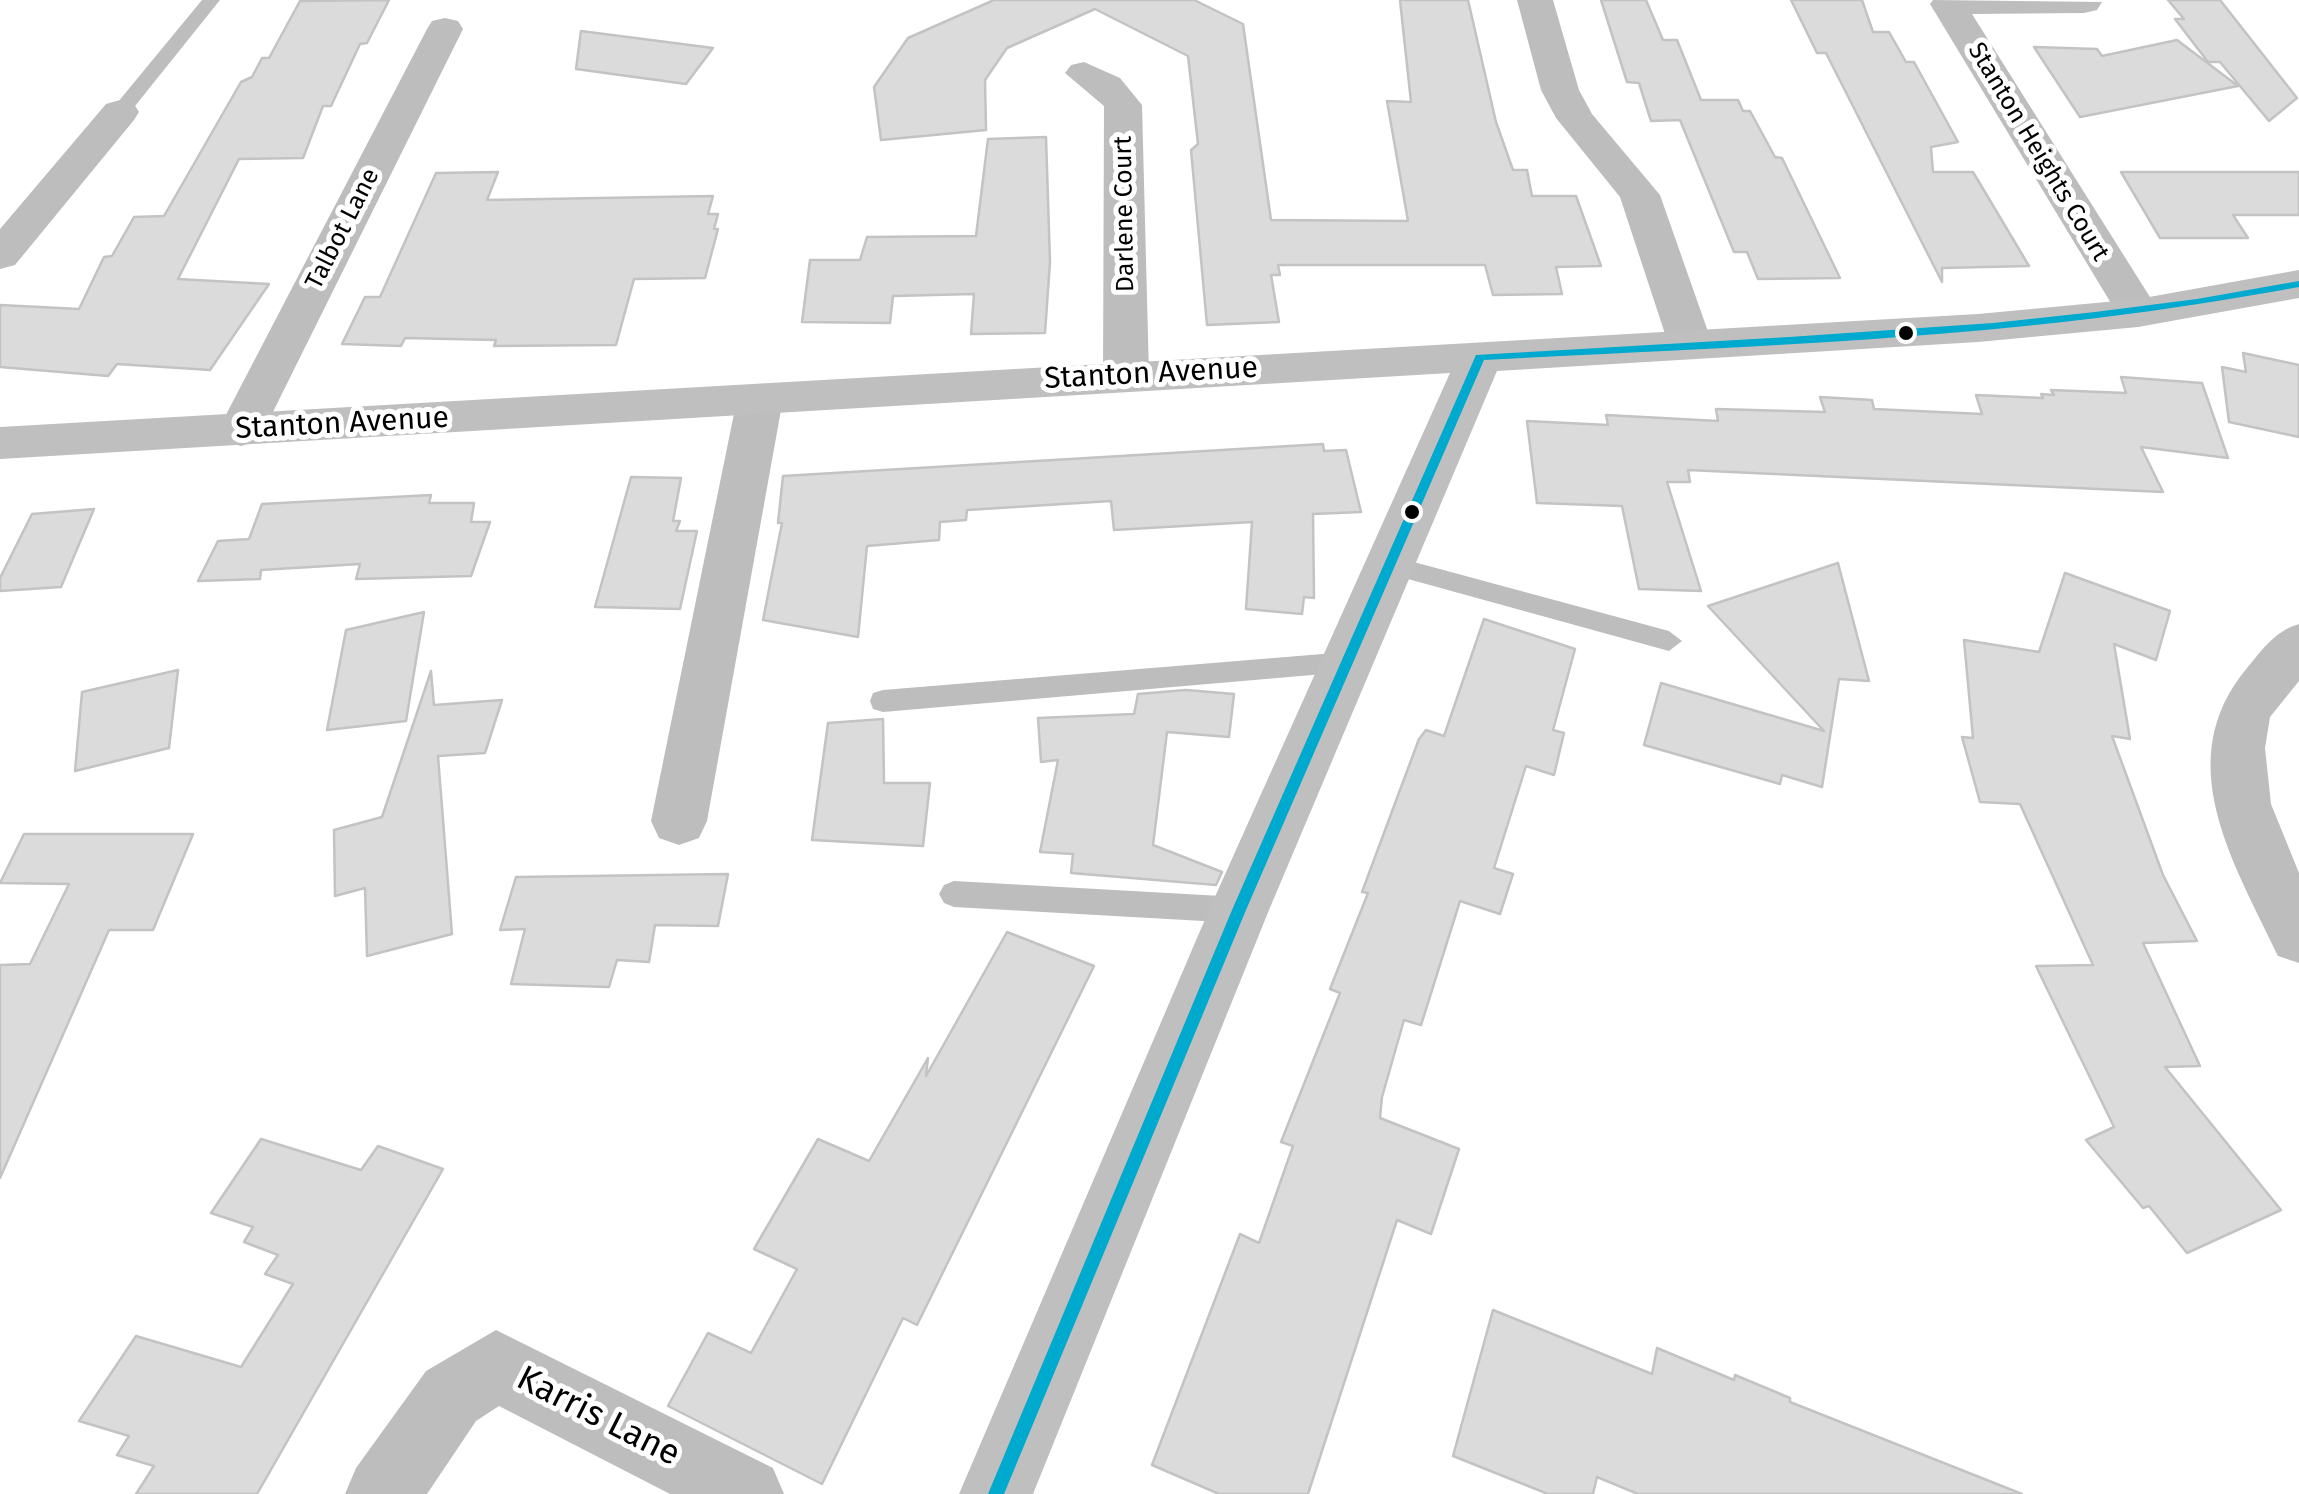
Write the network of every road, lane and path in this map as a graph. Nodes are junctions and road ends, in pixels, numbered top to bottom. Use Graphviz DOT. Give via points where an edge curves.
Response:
graph roads {
  1 [pos="211,0"];
  2 [pos="1534,0"];
  3 [pos="2084,2"];
  4 [pos="445,30"];
  5 [pos="1084,73"];
  6 [pos="120,112"];
  7 [pos="0,256"];
  8 [pos="2299,284"];
  9 [pos="2138,313"];
  10 [pos="1690,342"];
  11 [pos="1480,357"];
  12 [pos="1126,375"];
  13 [pos="760,399"];
  14 [pos="241,430"];
  15 [pos="0,444"];
  16 [pos="1388,564"];
  17 [pos="1669,642"];
  18 [pos="2299,644"];
  19 [pos="1347,662"];
  20 [pos="883,701"];
  21 [pos="679,821"];
  22 [pos="954,894"];
  23 [pos="1239,910"];
  24 [pos="2299,937"];
  25 [pos="382,1494"];
  26 [pos="747,1494"];
  27 [pos="996,1494"];
  1 -- 6 [label="lane"];
  2 -- 10 [label="street" via="1560,90 1640,195"];
  3 -- 9 [label="street, Stanton Heights Court" via="1948,4"];
  4 -- 14 [label="street, Talbot Lane"];
  5 -- 12 [label="street, Darlene Court" via="1124,105"];
  6 -- 7 [label="street"];
  8 -- 9 [label="street, Stanton Avenue"];
  9 -- 10 [label="street, Stanton Avenue"];
  10 -- 11 [label="street, Stanton Avenue"];
  11 -- 12 [label="street, Stanton Avenue"];
  11 -- 16 [label="street"];
  12 -- 13 [label="street, Stanton Avenue"];
  13 -- 14 [label="street, Stanton Avenue"];
  13 -- 21 [label="street"];
  14 -- 15 [label="street, Stanton Avenue"];
  16 -- 17 [label="lane"];
  16 -- 19 [label="street"];
  18 -- 24 [label="street" via="2244,716 2236,786 2253,841"];
  19 -- 20 [label="lane"];
  19 -- 23 [label="street"];
  22 -- 23 [label="lane"];
  23 -- 27 [label="street"];
  25 -- 26 [label="street, Karris Lane" via="451,1396 496,1366"];
}
